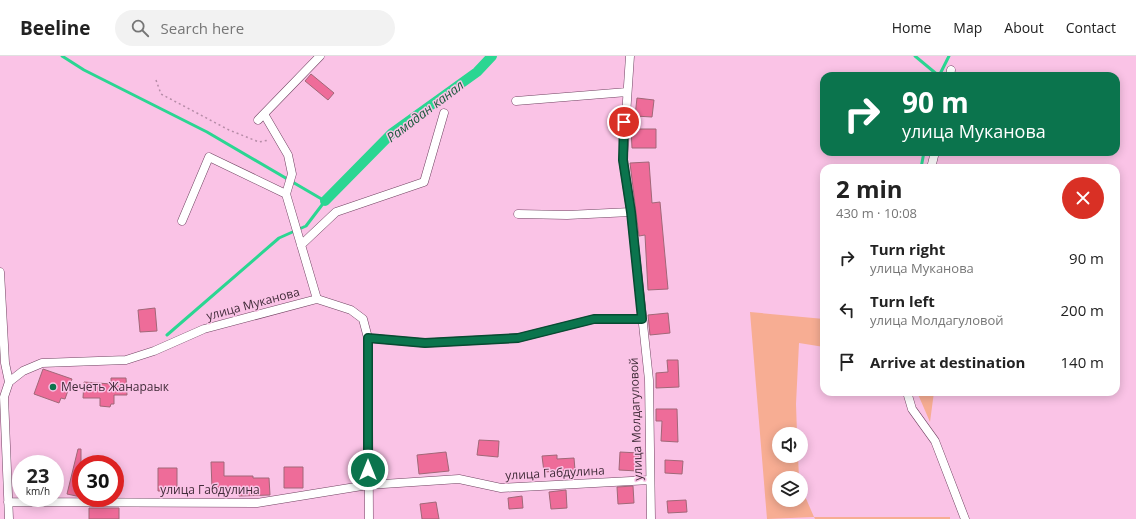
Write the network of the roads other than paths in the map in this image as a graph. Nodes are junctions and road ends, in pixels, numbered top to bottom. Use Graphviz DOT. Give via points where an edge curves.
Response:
graph roads {
  1 [pos="320,56"];
  2 [pos="630,56"];
  3 [pos="627,92"];
  4 [pos="516,101"];
  5 [pos="444,113"];
  6 [pos="286,194"];
  7 [pos="631,212"];
  8 [pos="518,214"];
  9 [pos="182,221"];
  10 [pos="301,244"];
  11 [pos="0,272"];
  12 [pos="317,299"];
  13 [pos="642,319"];
  14 [pos="368,338"];
  15 [pos="2,362"];
  16 [pos="9,382"];
  17 [pos="908,396"];
  18 [pos="650,480"];
  19 [pos="368,485"];
  20 [pos="8,502"];
  21 [pos="9,519"];
  22 [pos="369,519"];
  23 [pos="650,519"];
  24 [pos="965,519"];
  1 -- 6 [label="street" via="261,117 278,137 288,155 292,174"];
  2 -- 3 [label="street, улица Молдагуловой"];
  3 -- 4 [label="street"];
  3 -- 7 [label="street, улица Молдагуловой" via="623,160"];
  5 -- 10 [label="street" via="424,182 336,212"];
  6 -- 9 [label="street" via="209,157"];
  6 -- 10 [label="street, улица Муканова"];
  7 -- 8 [label="street"];
  7 -- 13 [label="street, улица Молдагуловой"];
  10 -- 12 [label="street, улица Муканова"];
  11 -- 15 [label="street"];
  12 -- 14 [label="street" via="351,310 363,319"];
  12 -- 16 [label="street, улица Муканова" via="204,329 126,360 42,363 24,371"];
  13 -- 14 [label="street" via="594,319 518,338 425,343"];
  13 -- 18 [label="street, улица Молдагуловой" via="649,380"];
  14 -- 19 [label="street"];
  15 -- 16 [label="street"];
  16 -- 20 [label="street" via="4,397"];
  17 -- 24 [label="street" via="912,409 935,441"];
  18 -- 19 [label="street, улица Габдулина" via="501,488 459,479"];
  18 -- 23 [label="street, улица Молдагуловой"];
  19 -- 20 [label="street, улица Габдулина" via="257,503"];
  19 -- 22 [label="street"];
  20 -- 21 [label="street"];
}
